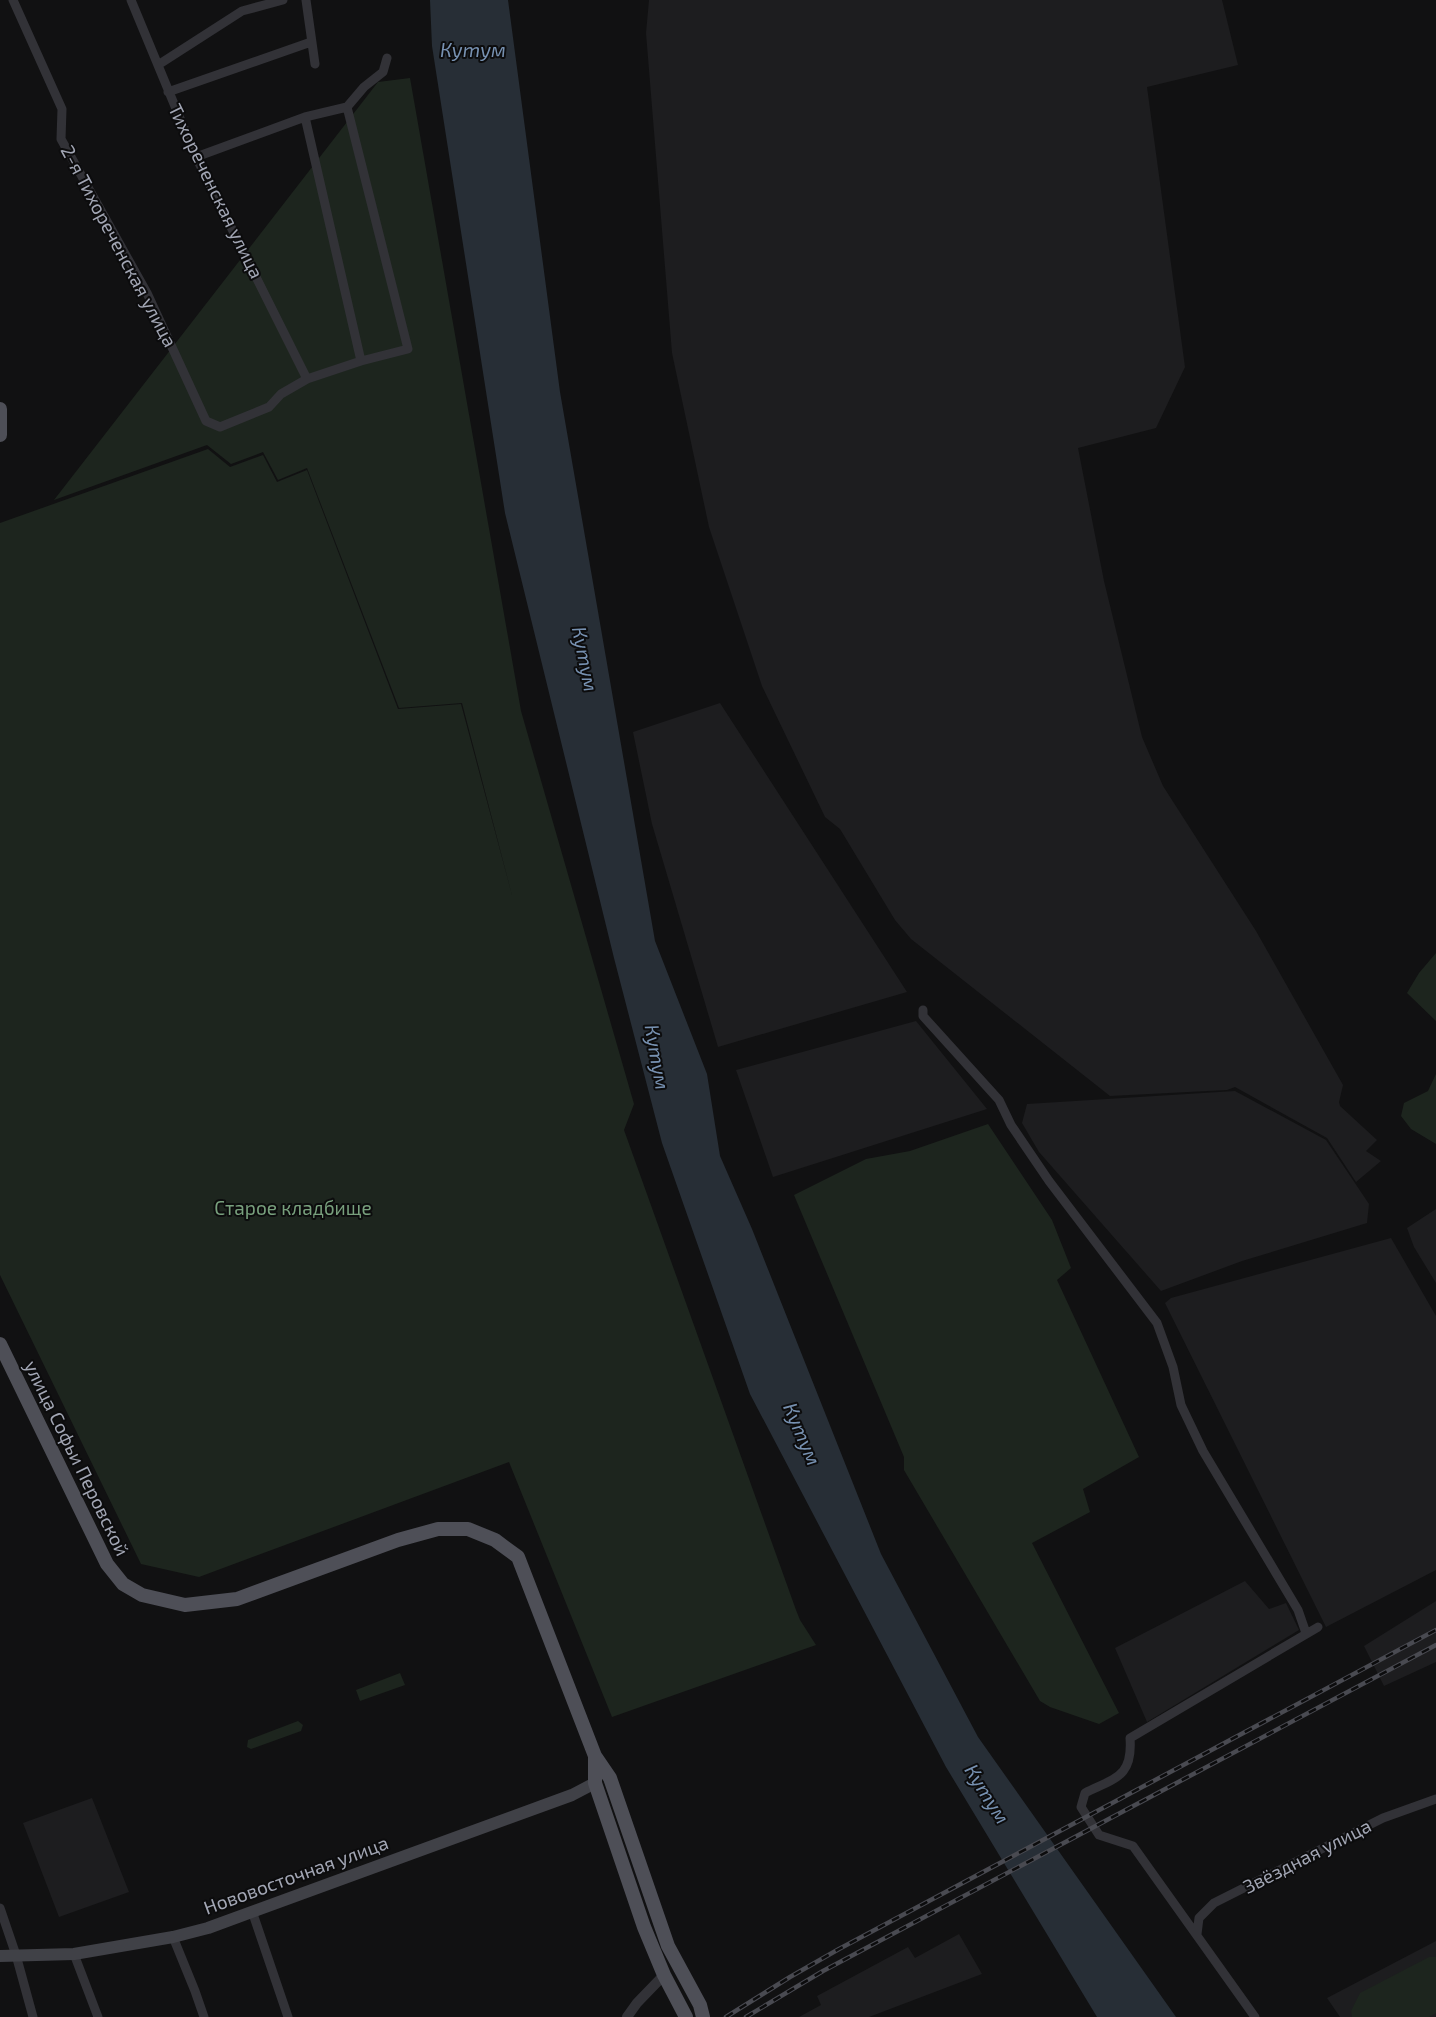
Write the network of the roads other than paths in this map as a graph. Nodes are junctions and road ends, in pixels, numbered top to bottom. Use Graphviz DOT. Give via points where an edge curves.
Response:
graph roads {
  1 [pos="13,0"];
  2 [pos="131,0"];
  3 [pos="284,0"];
  4 [pos="306,0"];
  5 [pos="311,42"];
  6 [pos="387,58"];
  7 [pos="315,64"];
  8 [pos="158,66"];
  9 [pos="168,92"];
  10 [pos="347,107"];
  11 [pos="306,117"];
  12 [pos="196,157"];
  13 [pos="361,362"];
  14 [pos="308,379"];
  15 [pos="0,409"];
  16 [pos="0,435"];
  17 [pos="922,1010"];
  18 [pos="0,1344"];
  19 [pos="1318,1627"];
  20 [pos="1306,1633"];
  21 [pos="595,1756"];
  22 [pos="610,1778"];
  23 [pos="595,1783"];
  24 [pos="1436,1799"];
  25 [pos="0,1908"];
  26 [pos="252,1912"];
  27 [pos="1197,1934"];
  28 [pos="173,1937"];
  29 [pos="668,1946"];
  30 [pos="74,1954"];
  31 [pos="16,1955"];
  32 [pos="0,1956"];
  33 [pos="664,1975"];
  34 [pos="637,2003"];
  35 [pos="33,2017"];
  36 [pos="98,2017"];
  37 [pos="204,2017"];
  38 [pos="288,2017"];
  39 [pos="622,2017"];
  40 [pos="626,2017"];
  41 [pos="686,2017"];
  42 [pos="703,2017"];
  43 [pos="1255,2017"];
  1 -- 14 [label="street, 2-я Тихореченская улица" via="62,109 62,139 147,292 206,421 220,427 269,408 280,394"];
  2 -- 8 [label="street, Тихореченская улица"];
  3 -- 8 [label="street" via="242,10"];
  4 -- 5 [label="street"];
  5 -- 7 [label="street"];
  5 -- 9 [label="street"];
  6 -- 10 [label="street" via="383,72"];
  8 -- 9 [label="street, Тихореченская улица"];
  9 -- 12 [label="street, Тихореченская улица"];
  10 -- 11 [label="street"];
  10 -- 13 [label="street" via="408,349"];
  11 -- 12 [label="street"];
  11 -- 13 [label="street"];
  12 -- 14 [label="street, Тихореченская улица"];
  13 -- 14 [label="street"];
  15 -- 16 [label="main road"];
  17 -- 20 [label="street" via="923,1016 999,1100 1011,1125 1049,1181 1157,1323 1173,1367 1181,1405 1204,1451 1298,1610"];
  18 -- 21 [label="main road, улица Софьи Перовской" via="107,1564 122,1584 147,1597 185,1605 237,1599 407,1537 438,1529 468,1529 495,1540 518,1557"];
  19 -- 20 [label="street"];
  20 -- 27 [label="street" via="1130,1738 1128,1767 1117,1777 1085,1793 1081,1807 1099,1835 1133,1846"];
  21 -- 22 [label="main road, улица Софьи Перовской"];
  21 -- 23 [label="main road, улица Софьи Перовской"];
  22 -- 23 [label="main road"];
  22 -- 29 [label="main road, улица Софьи Перовской"];
  23 -- 26 [label="main road, Нововосточная улица" via="572,1795"];
  23 -- 33 [label="main road, улица Софьи Перовской" via="644,1927"];
  24 -- 27 [label="street, Звёздная улица" via="1383,1818 1214,1903 1199,1918"];
  25 -- 31 [label="street"];
  26 -- 28 [label="main road, Нововосточная улица"];
  26 -- 38 [label="street"];
  27 -- 43 [label="street"];
  28 -- 30 [label="main road, Нововосточная улица"];
  28 -- 37 [label="street"];
  29 -- 33 [label="main road"];
  29 -- 42 [label="main road, улица Софьи Перовской"];
  30 -- 31 [label="main road, Нововосточная улица"];
  30 -- 36 [label="street"];
  31 -- 32 [label="main road, Нововосточная улица"];
  31 -- 35 [label="street"];
  33 -- 34 [label="street"];
  33 -- 41 [label="main road, улица Софьи Перовской"];
  34 -- 39 [label="street"];
  34 -- 40 [label="street"];
}
